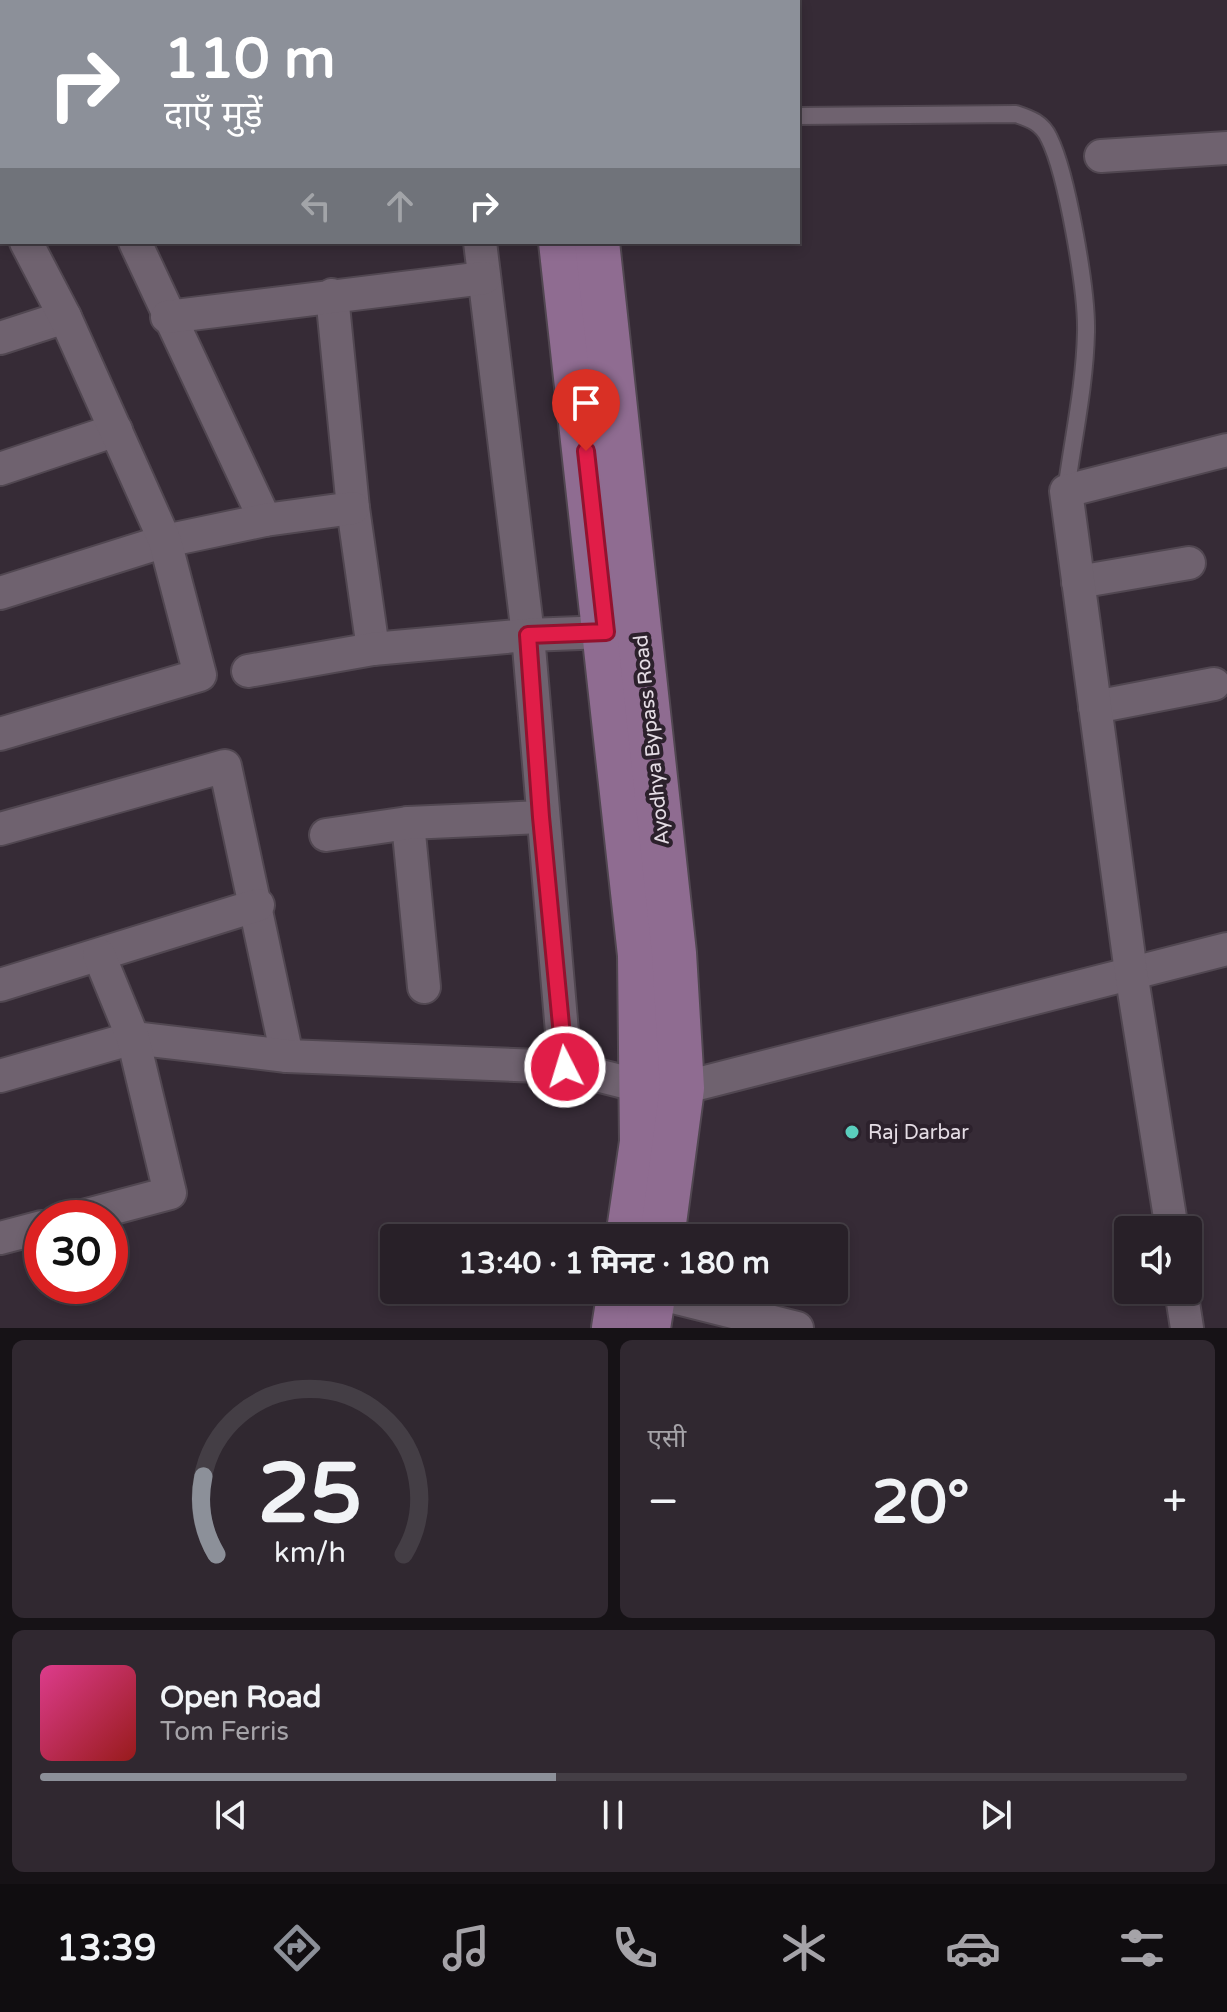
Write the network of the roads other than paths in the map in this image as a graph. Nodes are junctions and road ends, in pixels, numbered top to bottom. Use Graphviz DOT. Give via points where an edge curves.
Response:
graph roads {
  1 [pos="800,116"];
  2 [pos="1227,148"];
  3 [pos="1101,156"];
  4 [pos="27,244"];
  5 [pos="136,244"];
  6 [pos="480,244"];
  7 [pos="561,244"];
  8 [pos="597,244"];
  9 [pos="484,278"];
  10 [pos="332,295"];
  11 [pos="65,317"];
  12 [pos="167,317"];
  13 [pos="0,338"];
  14 [pos="116,430"];
  15 [pos="1227,450"];
  16 [pos="0,469"];
  17 [pos="1066,491"];
  18 [pos="353,508"];
  19 [pos="265,520"];
  20 [pos="165,541"];
  21 [pos="1189,563"];
  22 [pos="1078,582"];
  23 [pos="0,593"];
  24 [pos="606,632"];
  25 [pos="528,635"];
  26 [pos="373,649"];
  27 [pos="248,671"];
  28 [pos="1214,684"];
  29 [pos="1095,707"];
  30 [pos="0,734"];
  31 [pos="541,817"];
  32 [pos="408,823"];
  33 [pos="0,829"];
  34 [pos="326,835"];
  35 [pos="258,905"];
  36 [pos="1227,949"];
  37 [pos="99,955"];
  38 [pos="1131,972"];
  39 [pos="0,985"];
  40 [pos="424,987"];
  41 [pos="133,1038"];
  42 [pos="287,1056"];
  43 [pos="565,1067"];
  44 [pos="0,1076"];
  45 [pos="640,1086"];
  46 [pos="682,1088"];
  47 [pos="128,1204"];
  48 [pos="1170,1216"];
  49 [pos="630,1224"];
  50 [pos="664,1224"];
  51 [pos="24,1232"];
  52 [pos="0,1238"];
  53 [pos="640,1304"];
  54 [pos="666,1304"];
  55 [pos="1183,1304"];
  56 [pos="614,1328"];
  57 [pos="797,1328"];
  58 [pos="1187,1328"];
  1 -- 17 [label="lane" via="1016,114 1036,120 1049,138 1082,284 1086,332"];
  2 -- 3 [label="street"];
  4 -- 11 [label="street"];
  5 -- 12 [label="street"];
  6 -- 9 [label="street"];
  7 -- 24 [label="main road, Ayodhya Bypass Road"];
  8 -- 46 [label="main road, Ayodhya Bypass Road" via="674,953"];
  9 -- 10 [label="street"];
  9 -- 25 [label="street"];
  10 -- 12 [label="street"];
  10 -- 18 [label="street"];
  11 -- 13 [label="street"];
  11 -- 14 [label="street"];
  12 -- 19 [label="street"];
  14 -- 16 [label="street"];
  14 -- 20 [label="street"];
  15 -- 17 [label="street"];
  17 -- 22 [label="street"];
  18 -- 19 [label="street"];
  18 -- 26 [label="street"];
  19 -- 20 [label="street"];
  20 -- 23 [label="street"];
  20 -- 30 [label="street" via="200,675"];
  21 -- 22 [label="street"];
  22 -- 29 [label="street"];
  24 -- 25 [label="street"];
  24 -- 45 [label="main road, Ayodhya Bypass Road" via="640,955"];
  25 -- 26 [label="street"];
  25 -- 31 [label="street"];
  26 -- 27 [label="street"];
  28 -- 29 [label="street"];
  29 -- 38 [label="street"];
  31 -- 32 [label="street"];
  31 -- 43 [label="street"];
  32 -- 34 [label="street"];
  32 -- 40 [label="street"];
  33 -- 35 [label="street" via="225,766"];
  35 -- 37 [label="street"];
  35 -- 42 [label="street"];
  36 -- 38 [label="street"];
  37 -- 39 [label="street"];
  37 -- 41 [label="street"];
  38 -- 46 [label="street"];
  38 -- 48 [label="street"];
  41 -- 42 [label="street"];
  41 -- 44 [label="street"];
  41 -- 47 [label="street" via="170,1193"];
  42 -- 43 [label="street"];
  43 -- 45 [label="street"];
  45 -- 46 [label="street"];
  45 -- 49 [label="main road, Ayodhya Bypass Road" via="642,1142"];
  46 -- 50 [label="main road, Ayodhya Bypass Road"];
  51 -- 52 [label="street"];
  53 -- 56 [label="main road"];
  54 -- 57 [label="street"];
  55 -- 58 [label="street"];
}
